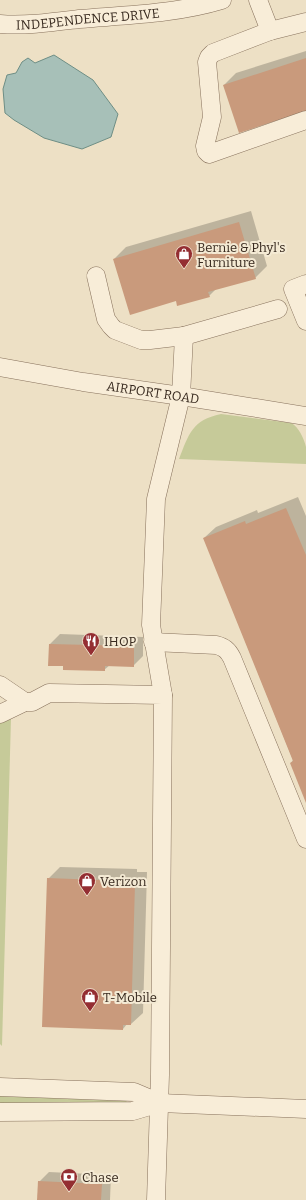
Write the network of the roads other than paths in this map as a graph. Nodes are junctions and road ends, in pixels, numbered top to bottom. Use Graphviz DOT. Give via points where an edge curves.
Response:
graph roads {
  1 [pos="222,0"];
  2 [pos="258,0"];
  3 [pos="306,22"];
  4 [pos="0,24"];
  5 [pos="270,31"];
  6 [pos="306,120"];
  7 [pos="96,276"];
  8 [pos="306,284"];
  9 [pos="278,309"];
  10 [pos="306,321"];
  11 [pos="184,336"];
  12 [pos="0,367"];
  13 [pos="181,396"];
  14 [pos="306,416"];
  15 [pos="154,642"];
  16 [pos="0,685"];
  17 [pos="163,695"];
  18 [pos="25,702"];
  19 [pos="0,714"];
  20 [pos="306,839"];
  21 [pos="0,1087"];
  22 [pos="160,1103"];
  23 [pos="306,1109"];
  24 [pos="0,1112"];
  25 [pos="156,1200"];
  1 -- 4 [label="street, INDEPENDENCE DRIVE" via="157,13"];
  2 -- 5 [label="street"];
  3 -- 5 [label="street"];
  5 -- 6 [label="street" via="209,57 207,62 212,117 206,151 209,154"];
  7 -- 11 [label="street" via="106,319 115,330 141,340"];
  8 -- 10 [label="street" via="293,289"];
  9 -- 11 [label="street"];
  11 -- 13 [label="street"];
  12 -- 13 [label="street, AIRPORT ROAD"];
  13 -- 14 [label="street, AIRPORT ROAD"];
  13 -- 15 [label="street" via="156,499 151,625"];
  15 -- 17 [label="street"];
  15 -- 20 [label="street" via="216,644 228,652"];
  16 -- 18 [label="street"];
  17 -- 18 [label="street" via="50,693 32,702"];
  17 -- 22 [label="street"];
  18 -- 19 [label="street"];
  21 -- 22 [label="street" via="134,1092"];
  22 -- 23 [label="street"];
  22 -- 24 [label="street" via="133,1111"];
  22 -- 25 [label="street"];
}
